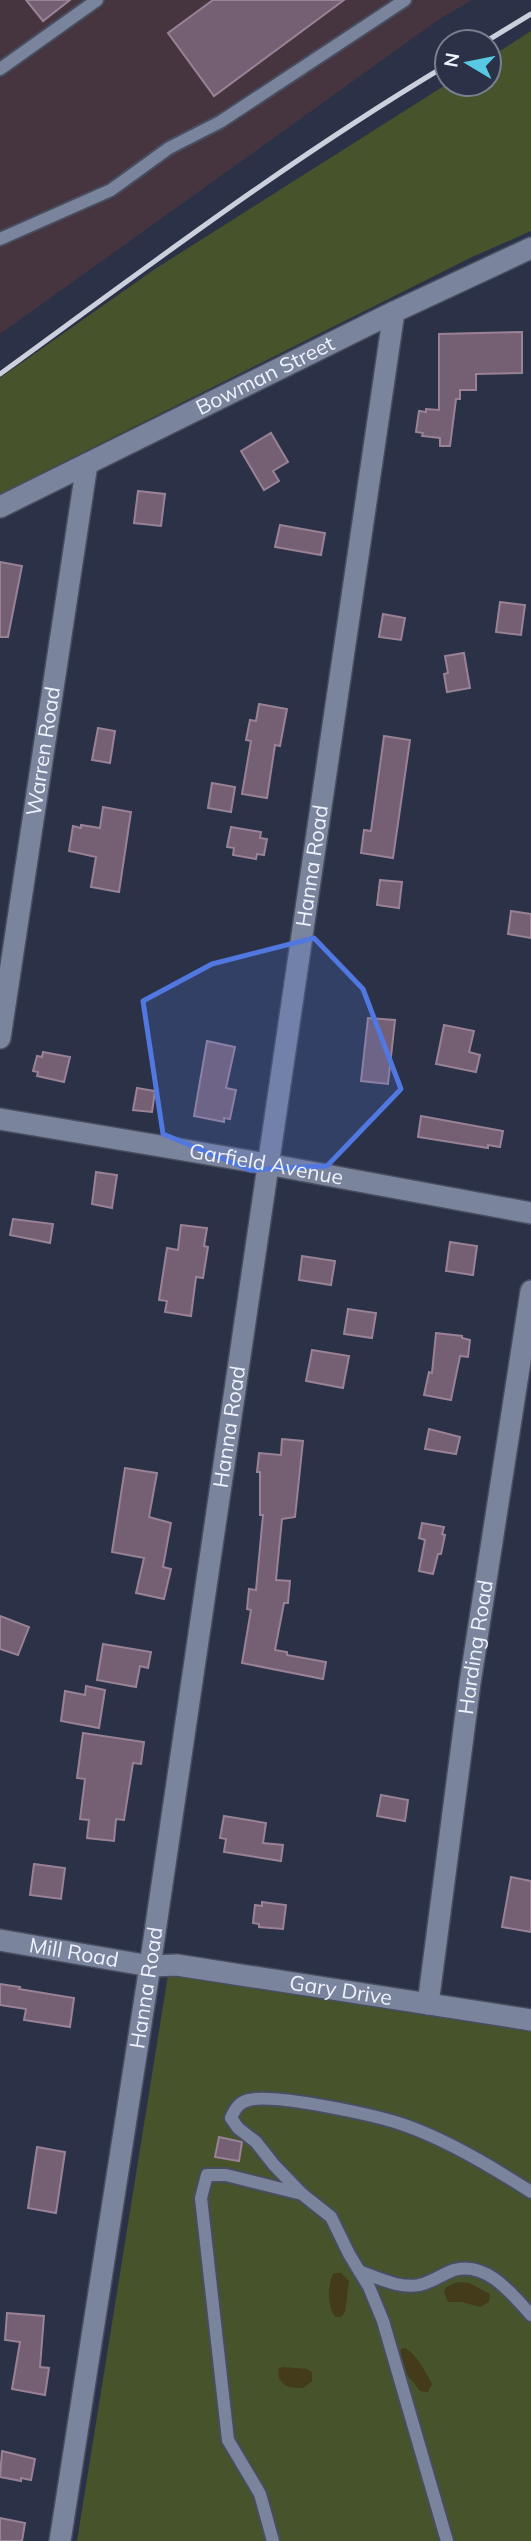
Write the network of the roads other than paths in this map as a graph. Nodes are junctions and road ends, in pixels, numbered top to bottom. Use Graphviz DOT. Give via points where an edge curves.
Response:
graph roads {
  1 [pos="97,0"];
  2 [pos="405,0"];
  3 [pos="0,68"];
  4 [pos="0,239"];
  5 [pos="531,248"];
  6 [pos="394,312"];
  7 [pos="88,464"];
  8 [pos="0,507"];
  9 [pos="0,1038"];
  10 [pos="0,1119"];
  11 [pos="267,1164"];
  12 [pos="531,1213"];
  13 [pos="531,1291"];
  14 [pos="0,1940"];
  15 [pos="149,1965"];
  16 [pos="428,2004"];
  17 [pos="531,2020"];
  18 [pos="531,2192"];
  19 [pos="302,2194"];
  20 [pos="360,2272"];
  21 [pos="531,2315"];
  22 [pos="60,2541"];
  23 [pos="273,2541"];
  24 [pos="447,2541"];
  1 -- 3 [label="lane"];
  2 -- 4 [label="lane" via="220,122 169,148 111,190"];
  5 -- 6 [label="street, Bowman Street"];
  6 -- 7 [label="street, Bowman Street"];
  6 -- 11 [label="street, Hanna Road"];
  7 -- 8 [label="street, Bowman Street"];
  7 -- 9 [label="street, Warren Road"];
  10 -- 11 [label="street, Garfield Avenue"];
  11 -- 12 [label="street, Garfield Avenue"];
  11 -- 15 [label="street, Hanna Road"];
  13 -- 16 [label="street, Harding Road" via="470,1683"];
  14 -- 15 [label="street, Mill Road"];
  15 -- 16 [label="street, Gary Drive" via="177,1965"];
  15 -- 22 [label="street, Hanna Road"];
  16 -- 17 [label="street, Gary Drive"];
  18 -- 19 [label="lane" via="496,2169 409,2126 325,2107 247,2099 231,2118"];
  19 -- 20 [label="lane" via="331,2217"];
  19 -- 23 [label="lane" via="226,2175 207,2175 201,2198 229,2441 260,2494"];
  20 -- 21 [label="lane" via="403,2286 420,2285 457,2269 474,2270 502,2284"];
  20 -- 24 [label="lane" via="383,2321"];
}
